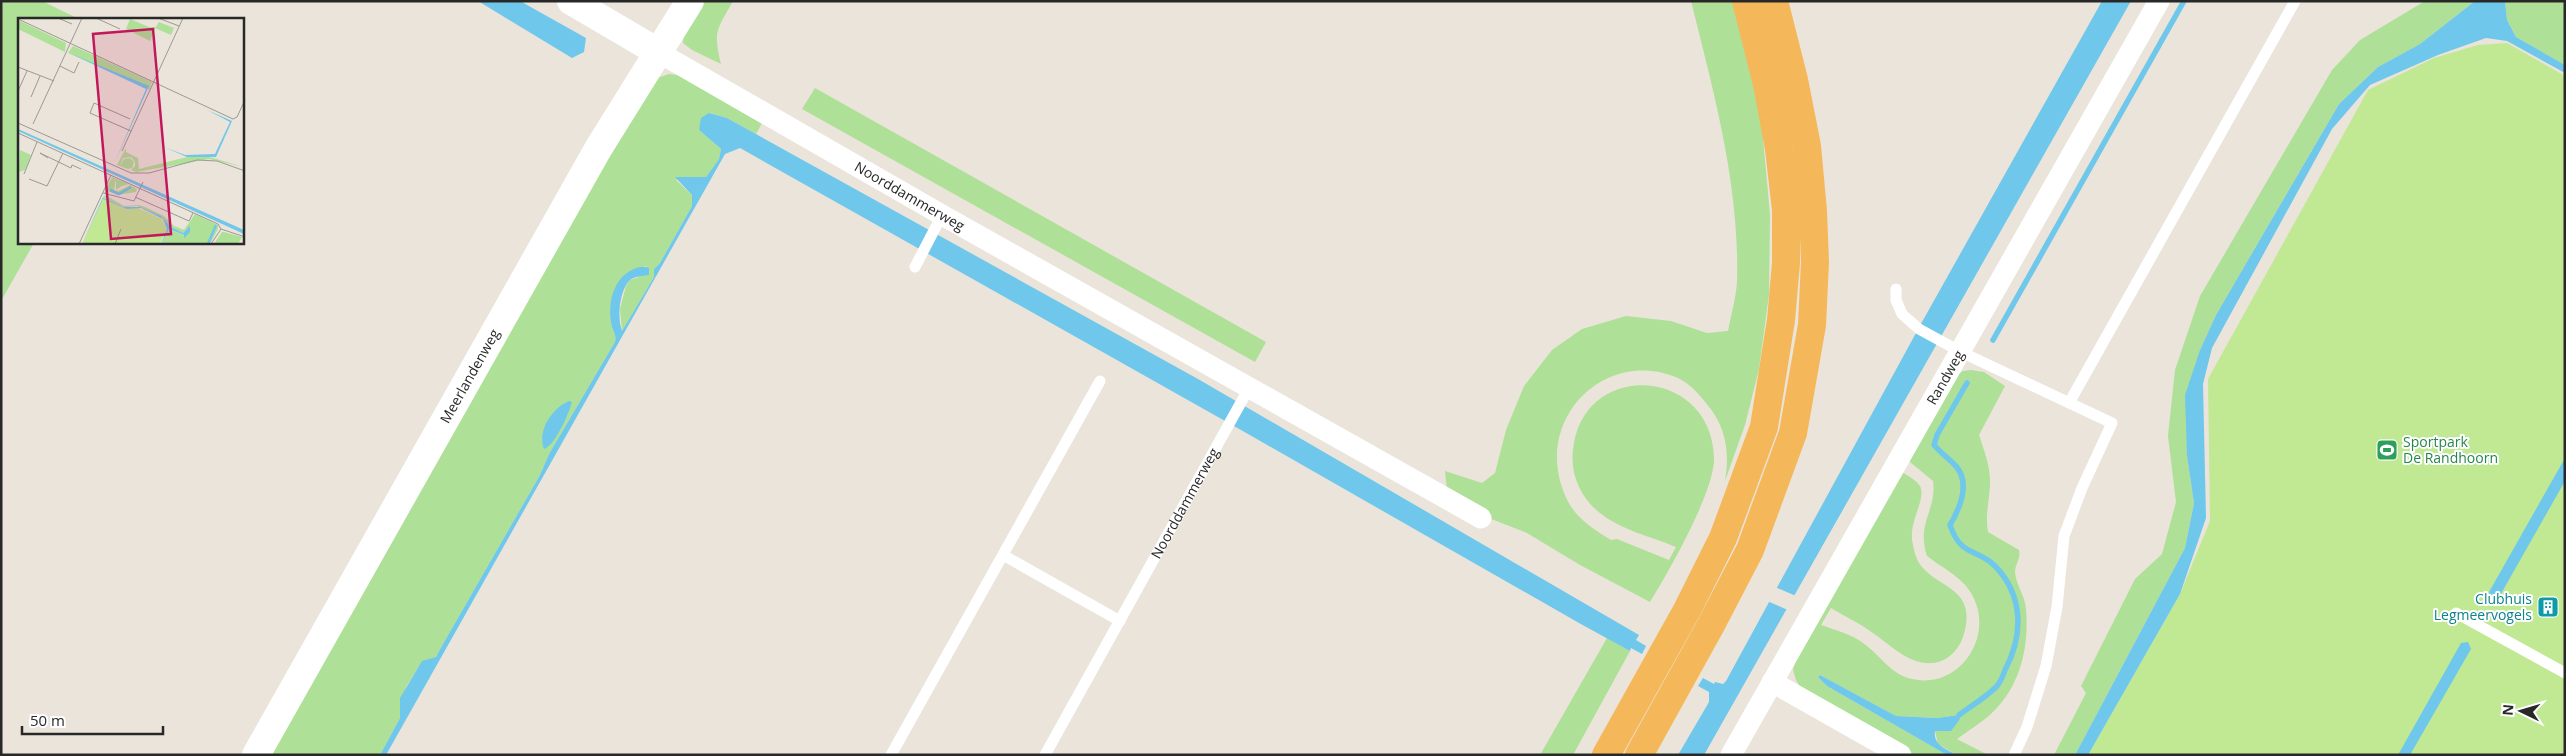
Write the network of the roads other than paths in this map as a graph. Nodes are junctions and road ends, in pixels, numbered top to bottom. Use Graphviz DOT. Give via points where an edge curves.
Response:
graph roads {
  1 [pos="571,1"];
  2 [pos="690,1"];
  3 [pos="1746,1"];
  4 [pos="1774,1"];
  5 [pos="2159,1"];
  6 [pos="2295,1"];
  7 [pos="658,52"];
  8 [pos="941,220"];
  9 [pos="917,264"];
  10 [pos="1896,289"];
  11 [pos="1961,352"];
  12 [pos="1100,381"];
  13 [pos="1247,391"];
  14 [pos="2069,403"];
  15 [pos="1481,518"];
  16 [pos="1003,555"];
  17 [pos="2456,613"];
  18 [pos="1120,620"];
  19 [pos="2565,673"];
  20 [pos="1772,682"];
  21 [pos="256,755"];
  22 [pos="891,755"];
  23 [pos="1045,755"];
  24 [pos="1606,755"];
  25 [pos="1639,755"];
  26 [pos="1732,755"];
  27 [pos="1901,755"];
  28 [pos="2014,755"];
  1 -- 7 [label="street, Noorddammerweg"];
  2 -- 7 [label="street, Meerlandenweg"];
  3 -- 24 [label="highway" via="1768,84 1780,148 1786,210 1781,320 1764,427 1723,538 1688,610"];
  4 -- 25 [label="highway" via="1807,146 1813,211 1812,325 1795,423 1750,550"];
  5 -- 11 [label="street, Randweg"];
  6 -- 14 [label="lane"];
  7 -- 8 [label="street, Noorddammerweg"];
  7 -- 21 [label="street, Meerlandenweg" via="598,149"];
  8 -- 9 [label="lane"];
  8 -- 13 [label="street, Noorddammerweg"];
  10 -- 11 [label="lane" via="1896,300 1902,314 1919,329"];
  11 -- 14 [label="lane"];
  11 -- 20 [label="street, Randweg"];
  12 -- 16 [label="lane"];
  13 -- 15 [label="street, Noorddammerweg"];
  13 -- 18 [label="lane, Noorddammerweg"];
  14 -- 28 [label="lane" via="2112,423 2064,536 2057,607 2046,666 2028,727"];
  16 -- 18 [label="lane"];
  16 -- 22 [label="lane"];
  17 -- 19 [label="lane"];
  18 -- 23 [label="lane, Noorddammerweg"];
  20 -- 26 [label="street, Randweg"];
  20 -- 27 [label="street"];
}
